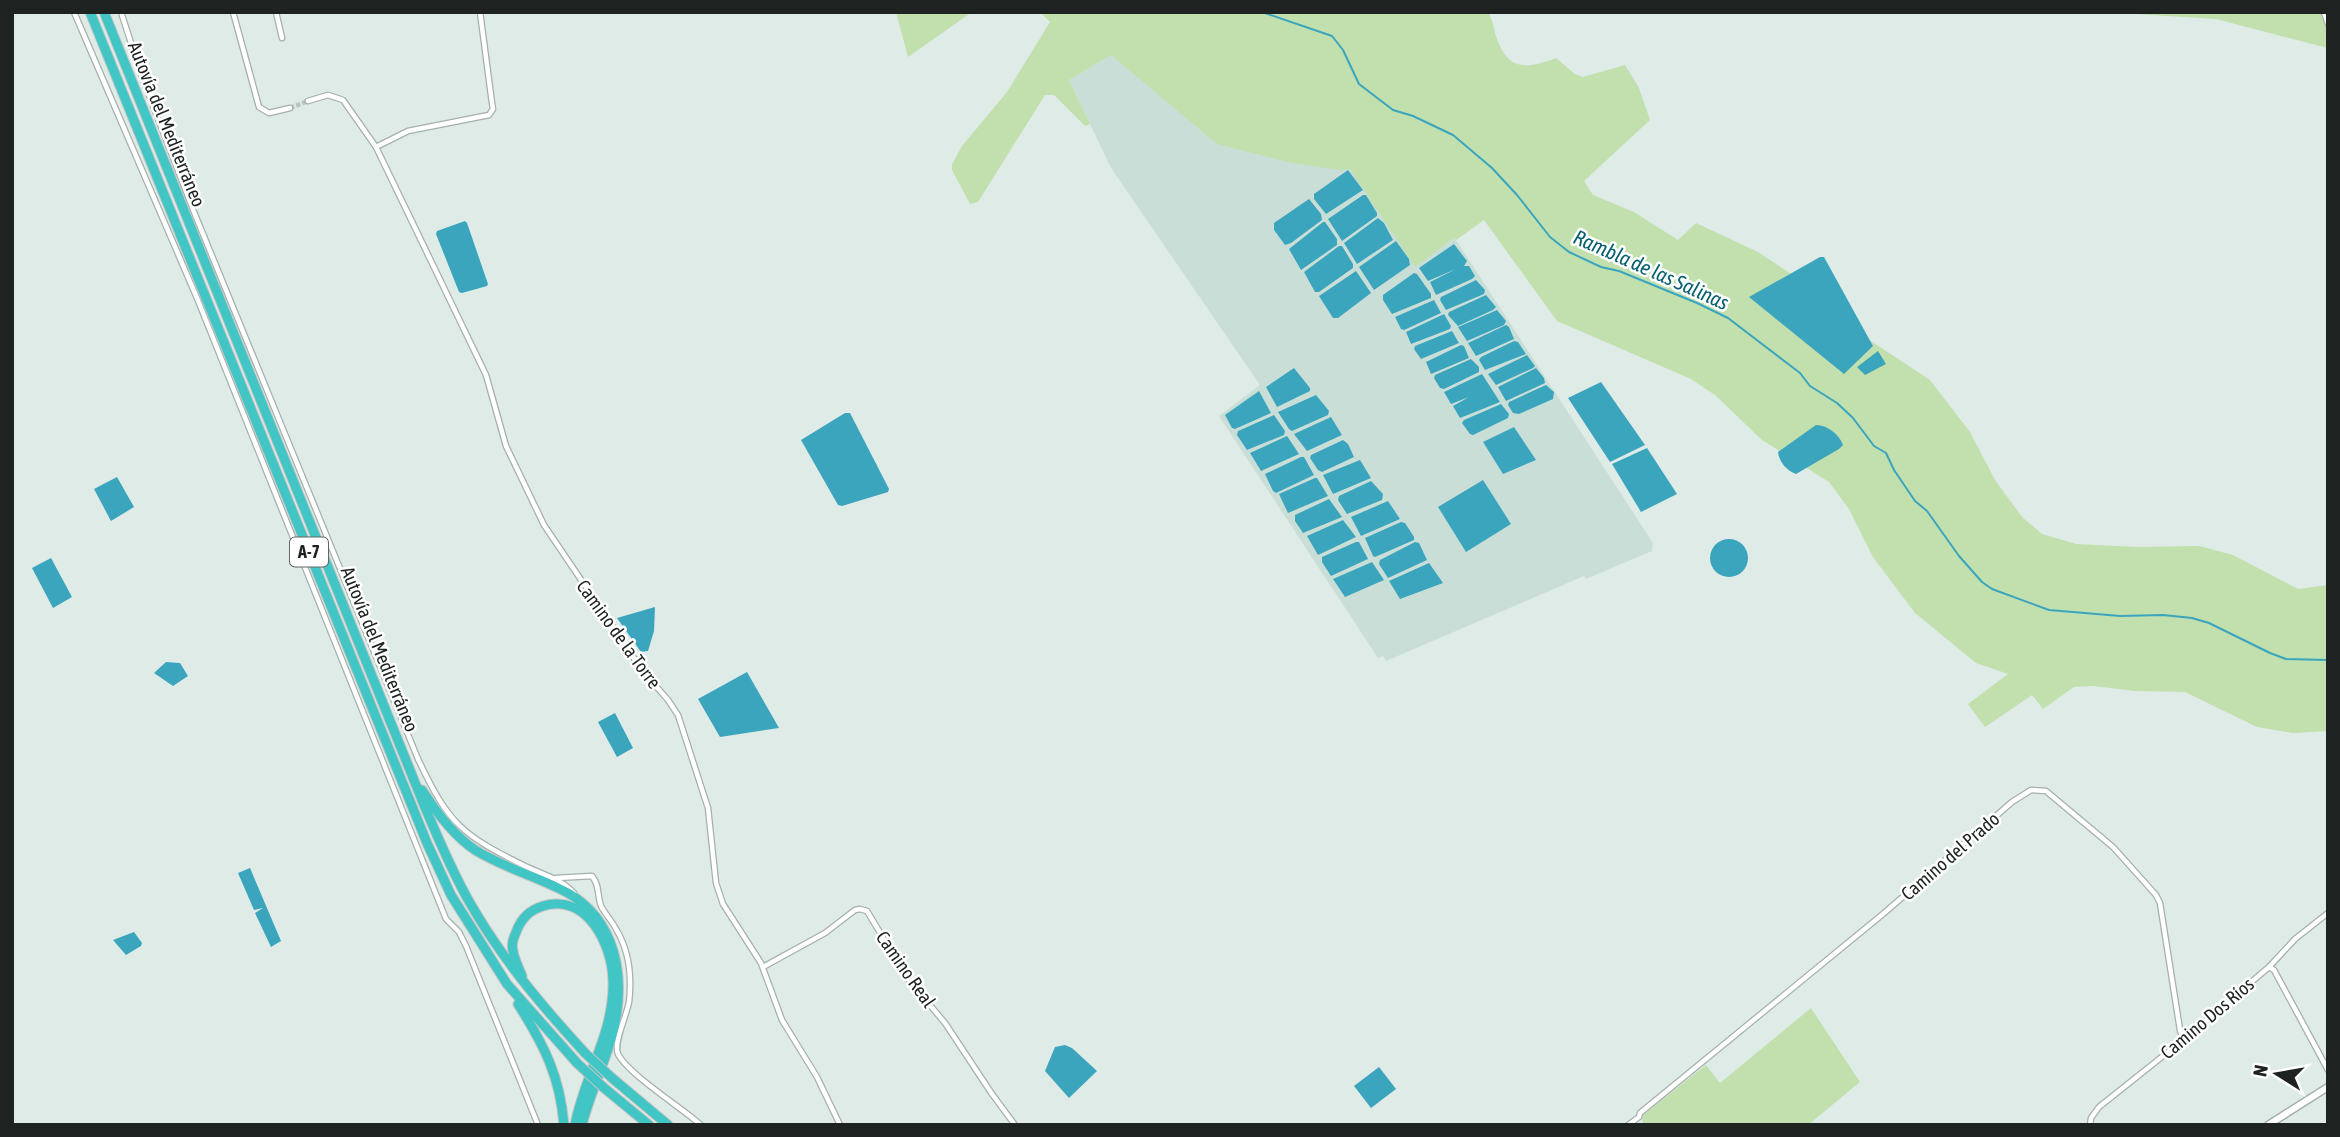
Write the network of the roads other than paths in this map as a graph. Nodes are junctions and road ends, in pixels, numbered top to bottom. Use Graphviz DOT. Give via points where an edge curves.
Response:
graph roads {
  1 [pos="74,12"];
  2 [pos="90,12"];
  3 [pos="104,12"];
  4 [pos="121,12"];
  5 [pos="233,12"];
  6 [pos="276,12"];
  7 [pos="480,12"];
  8 [pos="2324,12"];
  9 [pos="2328,24"];
  10 [pos="282,38"];
  11 [pos="308,102"];
  12 [pos="290,108"];
  13 [pos="376,147"];
  14 [pos="411,772"];
  15 [pos="532,873"];
  16 [pos="576,877"];
  17 [pos="544,878"];
  18 [pos="555,878"];
  19 [pos="562,886"];
  20 [pos="575,895"];
  21 [pos="2328,913"];
  22 [pos="763,967"];
  23 [pos="2269,967"];
  24 [pos="508,984"];
  25 [pos="525,984"];
  26 [pos="2183,1040"];
  27 [pos="2328,1070"];
  28 [pos="2328,1087"];
  29 [pos="538,1125"];
  30 [pos="565,1125"];
  31 [pos="575,1125"];
  32 [pos="582,1125"];
  33 [pos="649,1125"];
  34 [pos="668,1125"];
  35 [pos="701,1125"];
  36 [pos="840,1125"];
  37 [pos="1015,1125"];
  38 [pos="1628,1125"];
  39 [pos="2090,1125"];
  40 [pos="2268,1125"];
  1 -- 29 [label="street" via="200,307 446,919 466,946"];
  2 -- 24 [label="highway, Autovía del Mediterráneo / A-7" via="427,843 451,895"];
  3 -- 14 [label="highway, Autovía del Mediterráneo / A-7"];
  4 -- 15 [label="street" via="199,224 435,796 462,830"];
  5 -- 12 [label="street" via="258,104 269,113"];
  6 -- 10 [label="street"];
  7 -- 13 [label="street" via="493,109 489,115 408,131"];
  8 -- 9 [label="street"];
  11 -- 13 [label="street, Camino de la Torre" via="328,95 343,100"];
  13 -- 22 [label="street, Camino de la Torre" via="486,375 506,446 544,526 678,715 708,808 716,883 723,904"];
  14 -- 15 [label="highway" via="434,809 475,850"];
  14 -- 25 [label="highway, Autovía del Mediterráneo / A-7" via="470,903"];
  15 -- 17 [label="highway"];
  16 -- 18 [label="street"];
  16 -- 19 [label="street"];
  16 -- 20 [label="street"];
  16 -- 35 [label="street" via="595,879 602,908 629,961 629,1002 618,1054"];
  17 -- 18 [label="street"];
  17 -- 19 [label="highway"];
  18 -- 19 [label="street"];
  19 -- 20 [label="highway"];
  20 -- 32 [label="highway" via="610,937 618,962 619,990 616,1019"];
  21 -- 23 [label="street, Camino Dos Ríos"];
  22 -- 36 [label="street, Camino de la Torre" via="782,1020"];
  22 -- 37 [label="street, Camino Real" via="825,933 855,910 867,911 908,979 945,1023"];
  23 -- 26 [label="street, Camino Dos Ríos"];
  23 -- 27 [label="street"];
  24 -- 30 [label="highway" via="554,1067"];
  24 -- 33 [label="highway, Autovía del Mediterráneo / A-7, bridge" via="577,1063"];
  25 -- 31 [label="highway" via="513,940 528,913 548,905 569,906 593,922 603,937 613,981 607,1026"];
  25 -- 34 [label="highway, Autovía del Mediterráneo / A-7, bridge" via="611,1078"];
  26 -- 38 [label="street, Camino del Prado" via="2156,895 2110,845 2046,791 2036,789 2012,802"];
  26 -- 39 [label="street, Camino Dos Ríos" via="2099,1108"];
  28 -- 40 [label="main road"];
}
